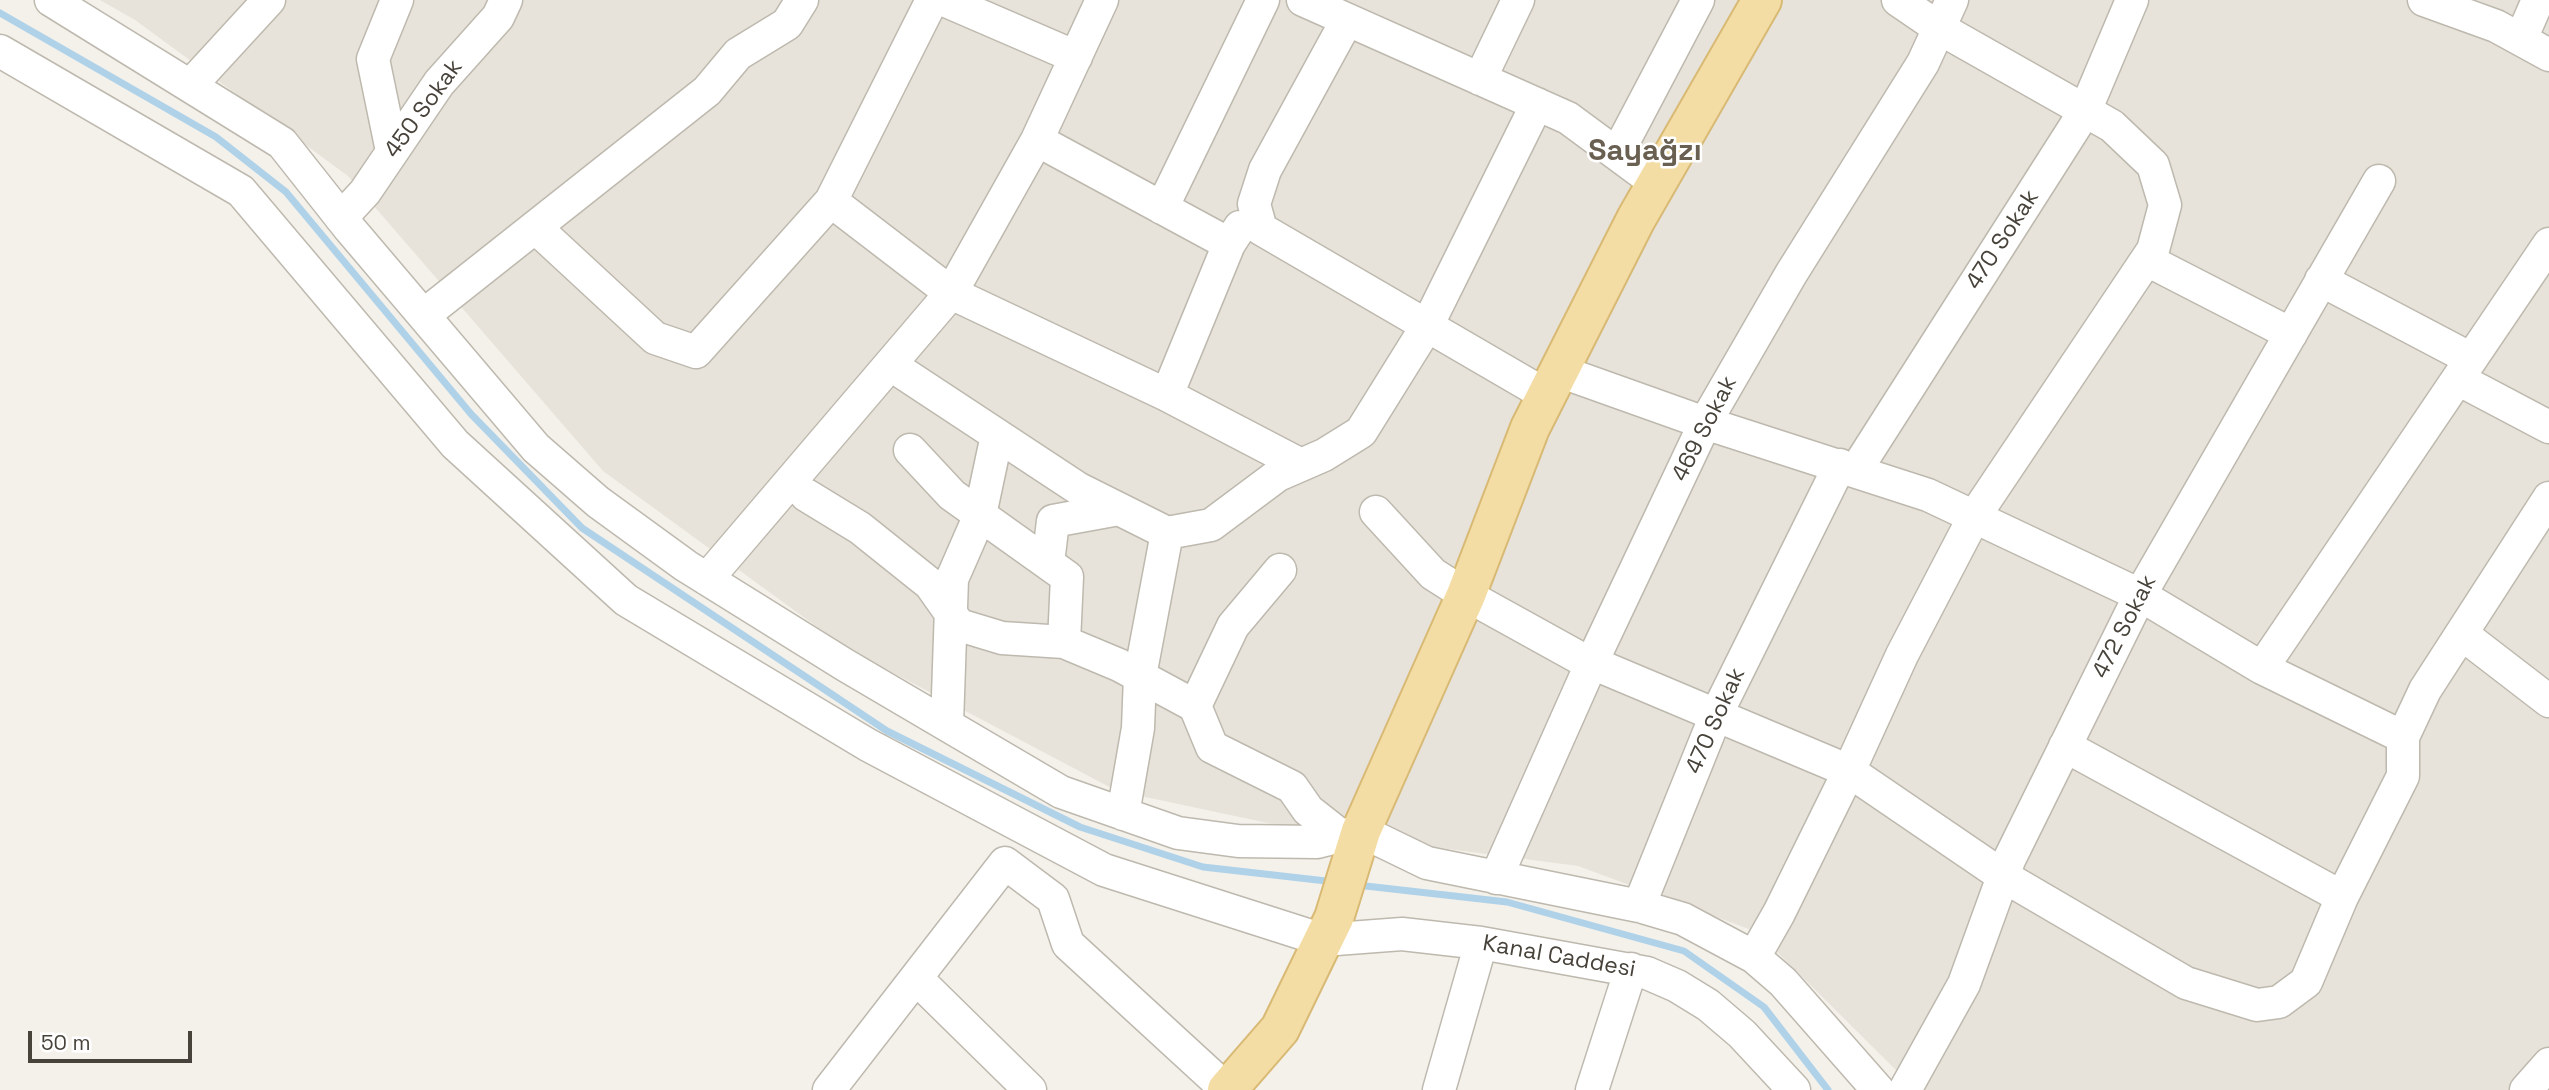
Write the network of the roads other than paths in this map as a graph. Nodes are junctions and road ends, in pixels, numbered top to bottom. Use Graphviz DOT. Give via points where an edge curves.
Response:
graph roads {
  1 [pos="51,0"];
  2 [pos="269,0"];
  3 [pos="397,0"];
  4 [pos="506,0"];
  5 [pos="802,0"];
  6 [pos="932,0"];
  7 [pos="944,0"];
  8 [pos="1102,0"];
  9 [pos="1263,0"];
  10 [pos="1303,0"];
  11 [pos="1518,0"];
  12 [pos="1698,0"];
  13 [pos="1762,0"];
  14 [pos="1898,0"];
  15 [pos="2132,0"];
  16 [pos="2424,0"];
  17 [pos="2538,0"];
  18 [pos="1945,14"];
  19 [pos="1347,20"];
  20 [pos="2521,39"];
  21 [pos="0,51"];
  22 [pos="2549,55"];
  23 [pos="1076,57"];
  24 [pos="1480,79"];
  25 [pos="190,86"];
  26 [pos="1537,104"];
  27 [pos="2085,111"];
  28 [pos="1037,140"];
  29 [pos="392,152"];
  30 [pos="1617,154"];
  31 [pos="2379,181"];
  32 [pos="1656,183"];
  33 [pos="831,201"];
  34 [pos="1254,204"];
  35 [pos="1162,208"];
  36 [pos="341,218"];
  37 [pos="535,227"];
  38 [pos="1229,244"];
  39 [pos="2549,244"];
  40 [pos="2147,260"];
  41 [pos="2321,280"];
  42 [pos="951,293"];
  43 [pos="424,315"];
  44 [pos="1427,326"];
  45 [pos="2291,334"];
  46 [pos="2464,369"];
  47 [pos="904,373"];
  48 [pos="1553,383"];
  49 [pos="1167,395"];
  50 [pos="1705,423"];
  51 [pos="2549,427"];
  52 [pos="997,435"];
  53 [pos="909,450"];
  54 [pos="1301,465"];
  55 [pos="1848,467"];
  56 [pos="806,495"];
  57 [pos="2549,498"];
  58 [pos="1119,509"];
  59 [pos="1376,512"];
  60 [pos="980,515"];
  61 [pos="1974,517"];
  62 [pos="1167,533"];
  63 [pos="1048,563"];
  64 [pos="1280,570"];
  65 [pos="708,579"];
  66 [pos="2140,595"];
  67 [pos="1466,596"];
  68 [pos="950,612"];
  69 [pos="2462,634"];
  70 [pos="1064,642"];
  71 [pos="1592,662"];
  72 [pos="2262,668"];
  73 [pos="1140,676"];
  74 [pos="2549,701"];
  75 [pos="1195,706"];
  76 [pos="1716,715"];
  77 [pos="947,724"];
  78 [pos="2403,737"];
  79 [pos="2065,746"];
  80 [pos="1849,771"];
  81 [pos="1124,814"];
  82 [pos="1352,839"];
  83 [pos="2003,876"];
  84 [pos="1496,878"];
  85 [pos="2342,897"];
  86 [pos="1639,906"];
  87 [pos="1329,930"];
  88 [pos="1481,943"];
  89 [pos="1754,957"];
  90 [pos="1632,969"];
  91 [pos="916,978"];
  92 [pos="2549,1064"];
  93 [pos="829,1090"];
  94 [pos="1030,1090"];
  95 [pos="1227,1090"];
  96 [pos="1439,1090"];
  97 [pos="1592,1090"];
  98 [pos="1794,1090"];
  99 [pos="1878,1090"];
  100 [pos="1905,1090"];
  101 [pos="2526,1090"];
  1 -- 25 [label="street"];
  2 -- 25 [label="street"];
  3 -- 29 [label="street" via="373,59"];
  4 -- 29 [label="street, 450 Sokak" via="498,17 439,83"];
  5 -- 37 [label="street" via="787,24 738,54 707,91"];
  6 -- 33 [label="street"];
  7 -- 23 [label="street"];
  8 -- 23 [label="street"];
  9 -- 35 [label="street"];
  10 -- 19 [label="street"];
  11 -- 24 [label="street"];
  12 -- 30 [label="street"];
  13 -- 32 [label="main road"];
  14 -- 18 [label="street"];
  15 -- 27 [label="street, 470 Sokak"];
  16 -- 20 [label="street"];
  17 -- 20 [label="street"];
  18 -- 27 [label="street"];
  18 -- 50 [label="street, 469 Sokak" via="1923,63 1791,274"];
  19 -- 24 [label="street"];
  19 -- 34 [label="street" via="1265,170"];
  20 -- 22 [label="street"];
  21 -- 87 [label="street" via="241,191 455,444 626,600 868,745 1104,870"];
  23 -- 28 [label="street"];
  24 -- 26 [label="street"];
  25 -- 36 [label="street" via="282,143"];
  26 -- 30 [label="street" via="1568,118"];
  26 -- 44 [label="street"];
  27 -- 40 [label="street" via="2112,126 2153,165 2165,205"];
  27 -- 55 [label="street, 470 Sokak"];
  28 -- 35 [label="street"];
  28 -- 42 [label="street"];
  29 -- 36 [label="street, 450 Sokak"];
  30 -- 32 [label="street"];
  31 -- 41 [label="street, 472 Sokak"];
  32 -- 48 [label="main road"];
  33 -- 37 [label="street" via="695,352 655,338"];
  33 -- 42 [label="street"];
  34 -- 38 [label="street"];
  34 -- 44 [label="street" via="1261,229"];
  35 -- 38 [label="street"];
  36 -- 43 [label="street"];
  37 -- 43 [label="street"];
  38 -- 49 [label="street"];
  39 -- 46 [label="street"];
  40 -- 45 [label="street"];
  40 -- 61 [label="street"];
  41 -- 45 [label="street, 472 Sokak"];
  41 -- 46 [label="street"];
  42 -- 49 [label="street"];
  42 -- 65 [label="street"];
  43 -- 65 [label="street" via="537,448 598,502"];
  44 -- 48 [label="street"];
  44 -- 54 [label="street" via="1361,432"];
  45 -- 66 [label="street, 472 Sokak"];
  46 -- 51 [label="street"];
  46 -- 72 [label="street"];
  47 -- 52 [label="street"];
  48 -- 50 [label="street"];
  48 -- 67 [label="main road" via="1530,428"];
  49 -- 54 [label="street"];
  50 -- 55 [label="street"];
  50 -- 71 [label="street, 469 Sokak"];
  52 -- 58 [label="street" via="1079,489"];
  52 -- 60 [label="street"];
  53 -- 60 [label="street" via="952,495"];
  54 -- 62 [label="street" via="1278,475 1211,525"];
  55 -- 61 [label="street"];
  55 -- 76 [label="street, 470 Sokak"];
  56 -- 68 [label="street" via="860,527 930,584"];
  57 -- 69 [label="street"];
  58 -- 62 [label="street"];
  58 -- 63 [label="street" via="1053,521"];
  59 -- 67 [label="street" via="1433,573"];
  60 -- 63 [label="street"];
  60 -- 68 [label="street" via="952,579"];
  61 -- 66 [label="street"];
  61 -- 80 [label="street" via="1902,655"];
  62 -- 73 [label="street"];
  63 -- 70 [label="street" via="1067,577"];
  64 -- 75 [label="street" via="1233,626"];
  65 -- 77 [label="street"];
  66 -- 72 [label="street"];
  66 -- 79 [label="street, 472 Sokak"];
  67 -- 71 [label="street"];
  67 -- 82 [label="main road"];
  68 -- 70 [label="street" via="959,625 1002,638"];
  68 -- 77 [label="street"];
  69 -- 74 [label="street"];
  69 -- 78 [label="street"];
  70 -- 73 [label="street"];
  71 -- 76 [label="street"];
  71 -- 84 [label="street, 469 Sokak"];
  72 -- 78 [label="street"];
  73 -- 75 [label="street"];
  73 -- 81 [label="street" via="1138,728"];
  75 -- 82 [label="street" via="1212,747 1292,787 1308,810"];
  76 -- 80 [label="street"];
  76 -- 86 [label="street, 470 Sokak"];
  77 -- 81 [label="street" via="1061,792"];
  78 -- 85 [label="street" via="2403,776"];
  79 -- 83 [label="street, 472 Sokak"];
  79 -- 85 [label="street"];
  80 -- 83 [label="street"];
  80 -- 89 [label="street"];
  81 -- 82 [label="street" via="1178,833 1238,841"];
  82 -- 84 [label="street" via="1427,863"];
  82 -- 87 [label="main road"];
  83 -- 85 [label="street" via="2186,983 2257,1005 2279,1002 2306,982"];
  83 -- 100 [label="street, 472 Sokak" via="1964,984"];
  84 -- 86 [label="street"];
  86 -- 89 [label="street" via="1683,919"];
  87 -- 88 [label="street, Kanal Caddesi"];
  87 -- 95 [label="main road" via="1280,1029"];
  88 -- 90 [label="street, Kanal Caddesi"];
  88 -- 96 [label="street"];
  89 -- 99 [label="street" via="1820,1020"];
  90 -- 97 [label="street"];
  90 -- 98 [label="street, Kanal Caddesi" via="1708,1004"];
  91 -- 93 [label="street"];
  91 -- 94 [label="street"];
  91 -- 95 [label="street" via="1005,863 1053,899 1068,944"];
  92 -- 101 [label="street"];
}
